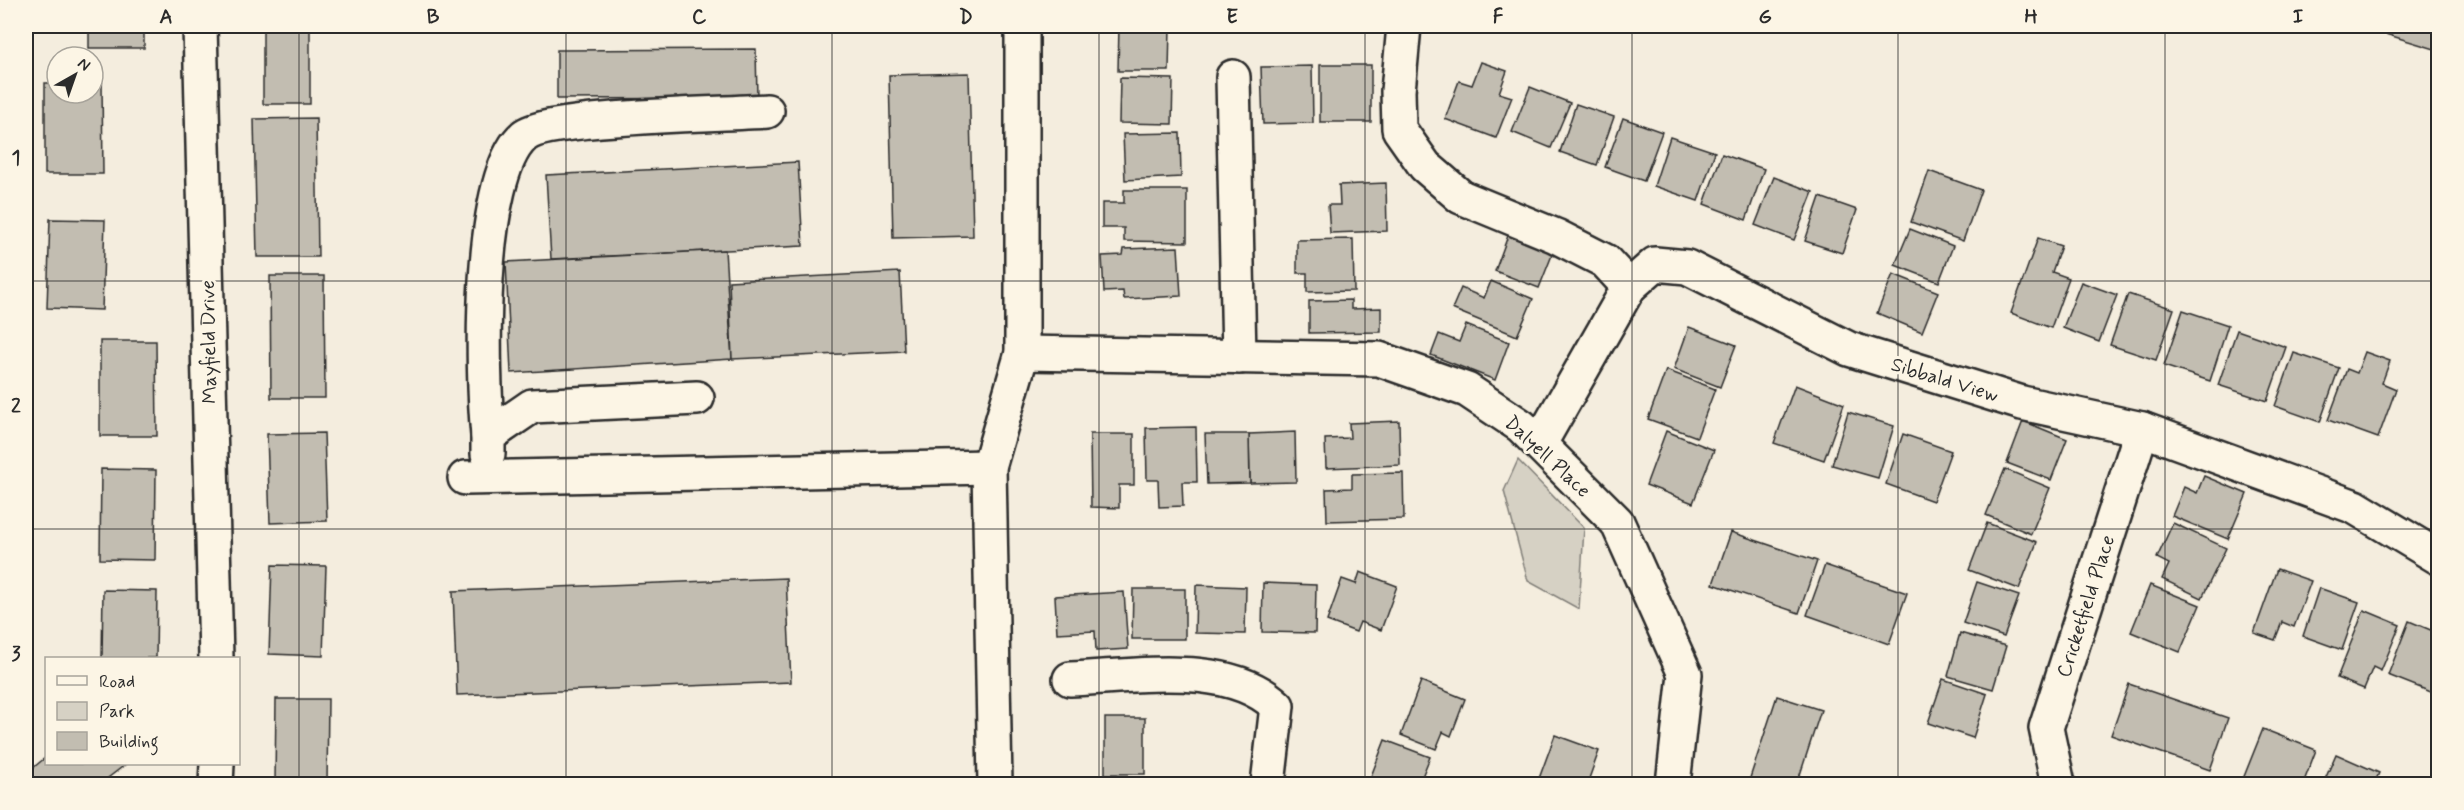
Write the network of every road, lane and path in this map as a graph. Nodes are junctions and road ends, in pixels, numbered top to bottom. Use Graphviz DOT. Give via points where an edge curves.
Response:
graph roads {
  1 [pos="200,26"];
  2 [pos="1022,26"];
  3 [pos="1404,26"];
  4 [pos="1233,77"];
  5 [pos="767,111"];
  6 [pos="1629,287"];
  7 [pos="1022,353"];
  8 [pos="1239,357"];
  9 [pos="697,398"];
  10 [pos="2142,429"];
  11 [pos="488,436"];
  12 [pos="1540,443"];
  13 [pos="989,467"];
  14 [pos="2439,557"];
  15 [pos="216,657"];
  16 [pos="1070,680"];
  17 [pos="217,765"];
  18 [pos="216,784"];
  19 [pos="994,784"];
  20 [pos="1268,784"];
  21 [pos="1673,784"];
  22 [pos="2058,784"];
  1 -- 15 [label="street, Mayfield Drive"];
  2 -- 7 [label="street"];
  3 -- 6 [label="street" via="1399,129 1425,166 1461,196 1605,261"];
  4 -- 8 [label="street"];
  5 -- 11 [label="street" via="569,122 525,135 506,161 486,252 484,397"];
  6 -- 10 [label="street, Sibbald View" via="1655,264 1687,267 1849,349 2022,403"];
  6 -- 12 [label="street, Sibbald View"];
  7 -- 8 [label="street, Dalyell Place"];
  7 -- 13 [label="street"];
  8 -- 12 [label="street, Dalyell Place" via="1379,359 1467,390"];
  9 -- 11 [label="street" via="532,406"];
  10 -- 14 [label="street, Sibbald View" via="2355,507"];
  10 -- 22 [label="street, Cricketfield Place" via="2046,729"];
  11 -- 13 [label="street" via="477,478"];
  12 -- 21 [label="street, Dalyell Place" via="1617,522 1686,674"];
  13 -- 19 [label="street"];
  16 -- 20 [label="street" via="1207,674 1264,694 1277,706"];
  17 -- 18 [label="street"];
}
